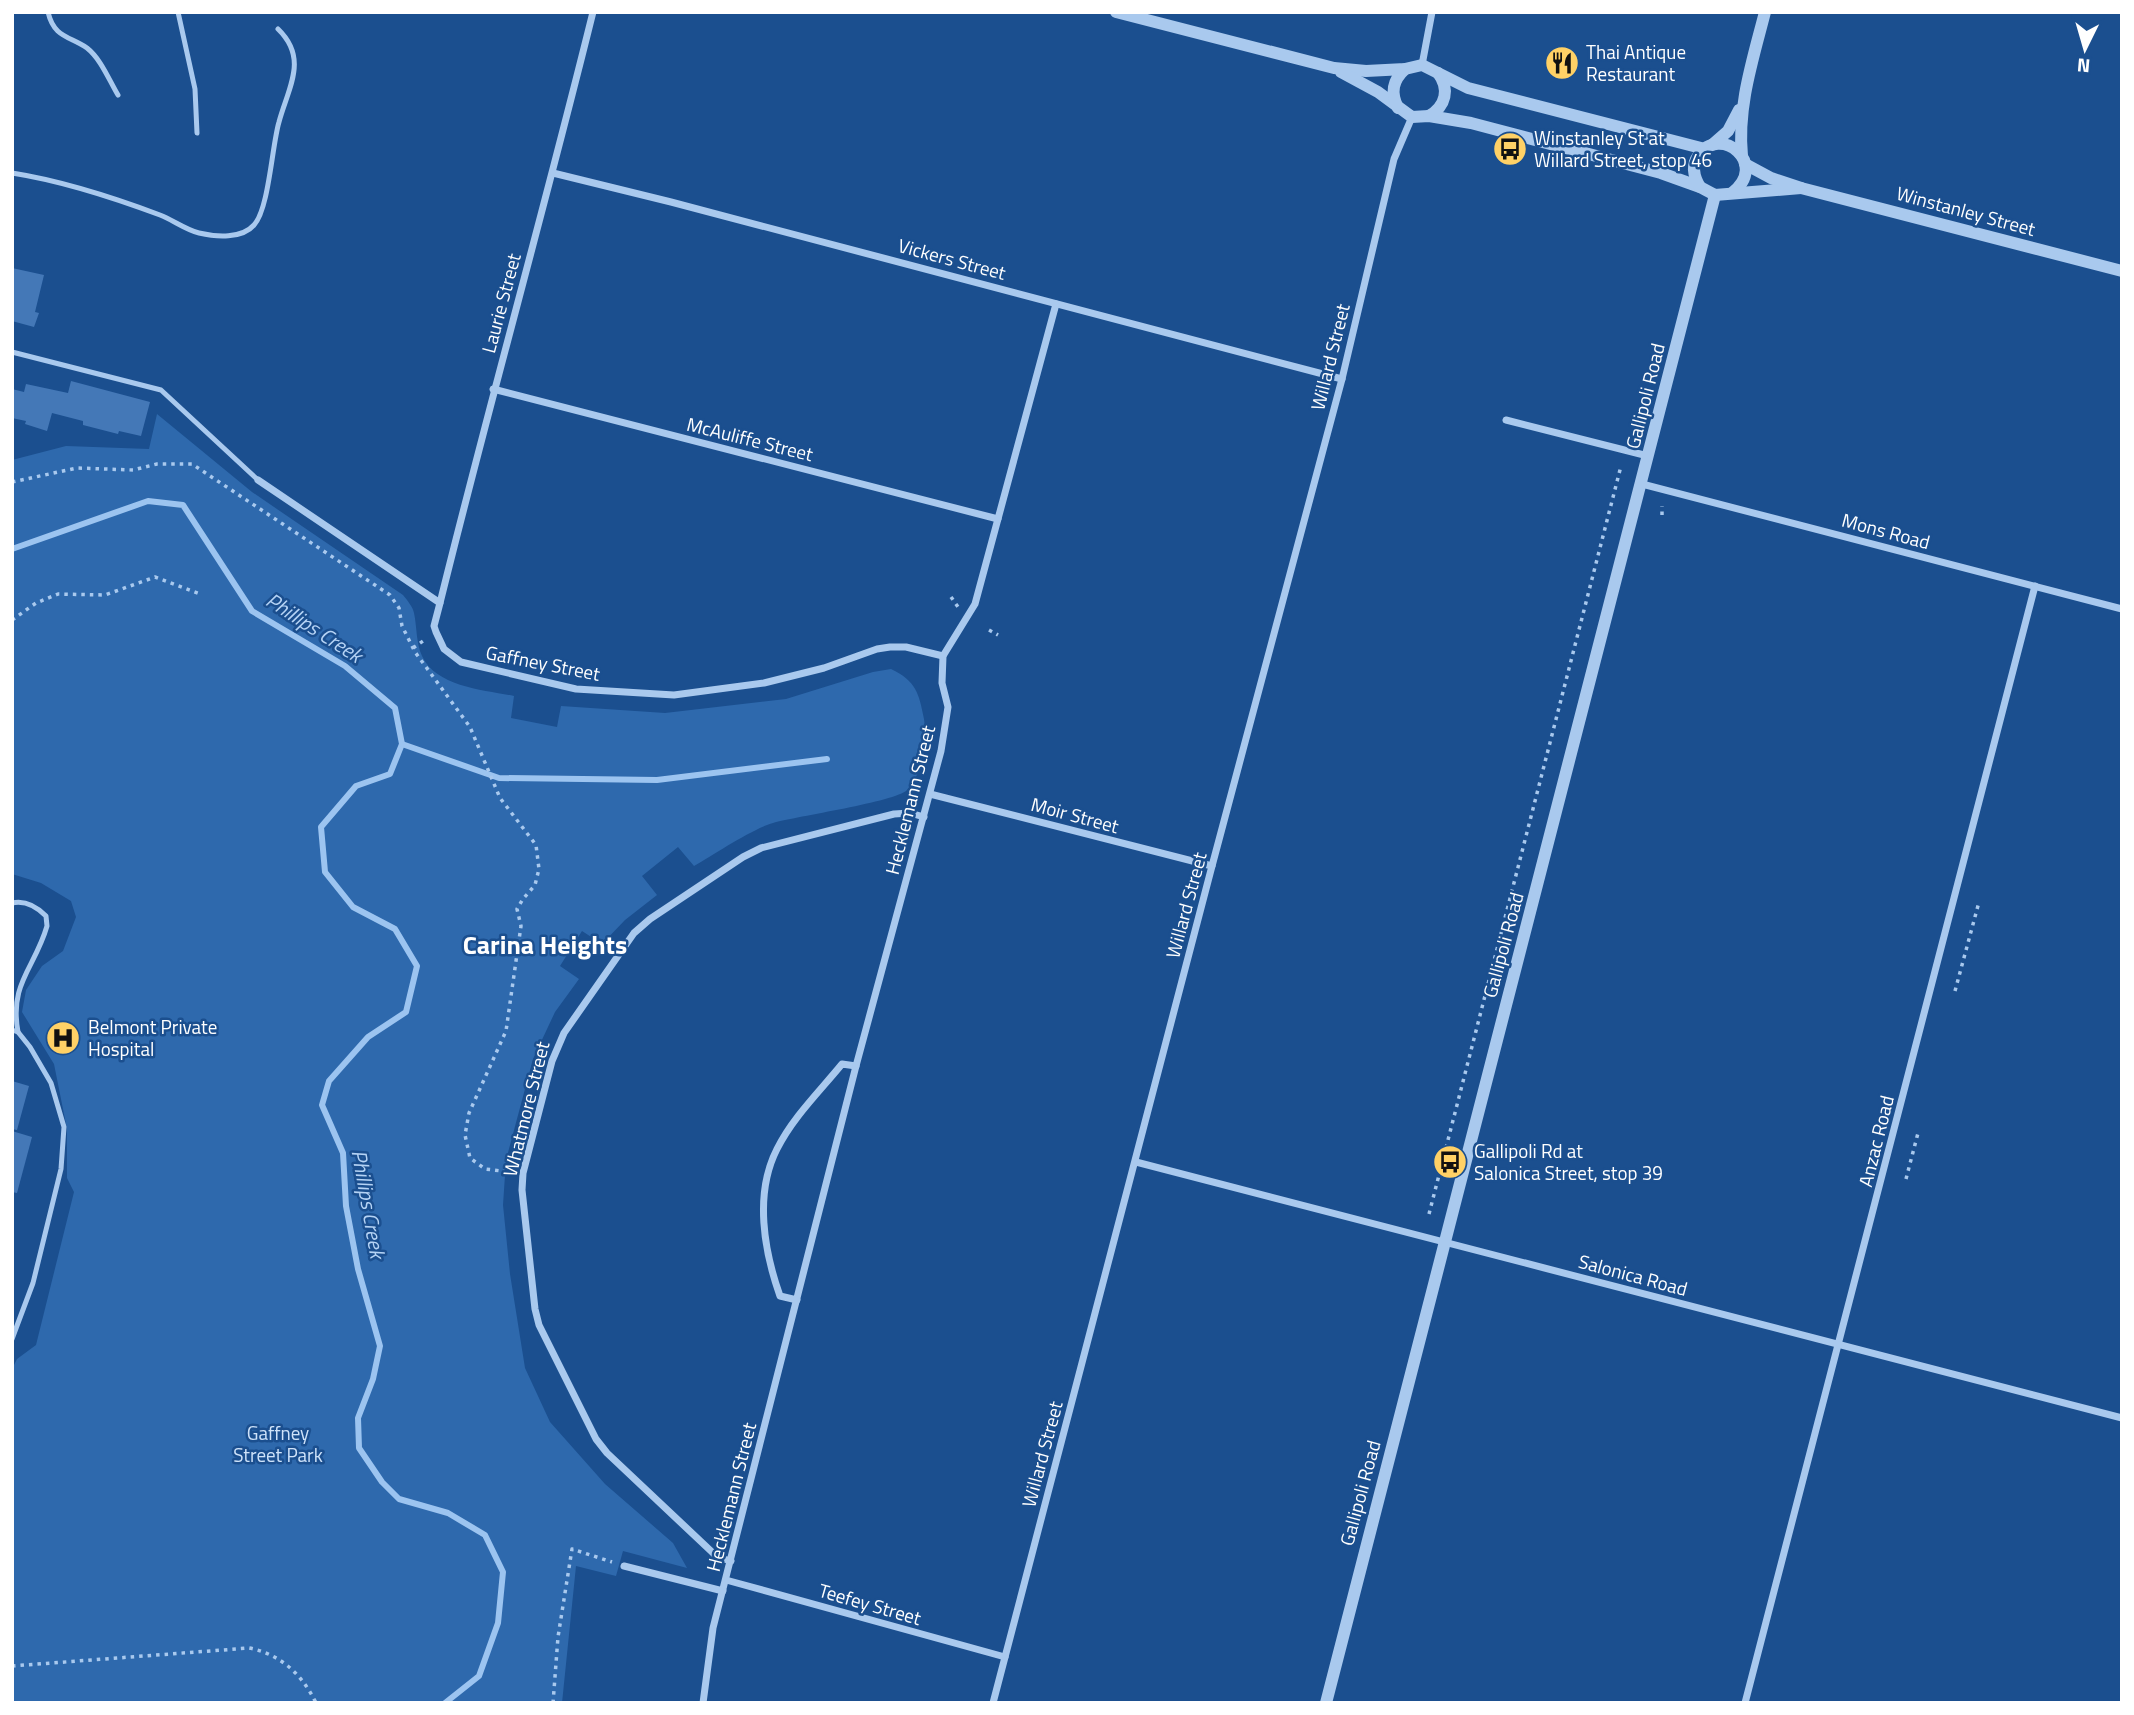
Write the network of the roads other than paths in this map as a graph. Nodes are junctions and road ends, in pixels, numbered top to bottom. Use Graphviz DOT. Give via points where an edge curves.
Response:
graph roads {
  1 [pos="48,12"];
  2 [pos="178,12"];
  3 [pos="593,12"];
  4 [pos="1116,12"];
  5 [pos="1432,12"];
  6 [pos="1760,13"];
  7 [pos="1135,15"];
  8 [pos="278,29"];
  9 [pos="1422,65"];
  10 [pos="1334,68"];
  11 [pos="1405,69"];
  12 [pos="1438,73"];
  13 [pos="118,95"];
  14 [pos="1744,100"];
  15 [pos="1398,108"];
  16 [pos="1429,116"];
  17 [pos="1412,117"];
  18 [pos="197,133"];
  19 [pos="1708,147"];
  20 [pos="1744,160"];
  21 [pos="12,173"];
  22 [pos="553,173"];
  23 [pos="1700,187"];
  24 [pos="1801,188"];
  25 [pos="1732,193"];
  26 [pos="1715,195"];
  27 [pos="2122,271"];
  28 [pos="1056,304"];
  29 [pos="12,352"];
  30 [pos="1342,379"];
  31 [pos="493,389"];
  32 [pos="1506,420"];
  33 [pos="1649,457"];
  34 [pos="258,480"];
  35 [pos="1642,484"];
  36 [pos="998,519"];
  37 [pos="2035,586"];
  38 [pos="440,603"];
  39 [pos="2122,609"];
  40 [pos="943,656"];
  41 [pos="930,794"];
  42 [pos="924,817"];
  43 [pos="1212,866"];
  44 [pos="12,903"];
  45 [pos="13,1011"];
  46 [pos="15,1031"];
  47 [pos="856,1066"];
  48 [pos="1136,1162"];
  49 [pos="1446,1242"];
  50 [pos="797,1300"];
  51 [pos="12,1339"];
  52 [pos="1840,1345"];
  53 [pos="2122,1418"];
  54 [pos="731,1561"];
  55 [pos="624,1566"];
  56 [pos="726,1580"];
  57 [pos="723,1591"];
  58 [pos="1005,1657"];
  59 [pos="703,1703"];
  60 [pos="993,1703"];
  61 [pos="1326,1703"];
  62 [pos="1745,1703"];
  1 -- 13 [label="lane" via="50,22 65,38 87,48 99,62"];
  2 -- 18 [label="lane" via="195,89"];
  3 -- 22 [label="street, Laurie Street"];
  4 -- 7 [label="street"];
  5 -- 9 [label="street"];
  6 -- 14 [label="street"];
  7 -- 10 [label="street"];
  8 -- 21 [label="lane" via="288,38 295,56 293,80 278,124 257,223 246,233 198,233 162,216 53,180"];
  9 -- 11 [label="street"];
  9 -- 12 [label="street, Winstanley Street"];
  10 -- 11 [label="street"];
  10 -- 15 [label="street"];
  11 -- 15 [label="street" via="1393,91"];
  12 -- 16 [label="street" via="1445,97"];
  12 -- 19 [label="street, Winstanley Street" via="1468,88"];
  14 -- 19 [label="street" via="1728,131"];
  14 -- 20 [label="street" via="1740,135"];
  15 -- 17 [label="street"];
  16 -- 17 [label="street"];
  16 -- 23 [label="street" via="1471,123"];
  17 -- 30 [label="street, Willard Street" via="1394,159"];
  19 -- 20 [label="street, Winstanley Street" via="1729,145"];
  19 -- 23 [label="street" via="1695,162"];
  20 -- 24 [label="street, Winstanley Street" via="1771,178"];
  20 -- 25 [label="street" via="1744,180"];
  22 -- 28 [label="street, Vickers Street"];
  22 -- 31 [label="street, Laurie Street"];
  23 -- 26 [label="street"];
  24 -- 25 [label="street, Winstanley Street"];
  24 -- 27 [label="street, Winstanley Street"];
  25 -- 26 [label="street, Winstanley Street"];
  26 -- 33 [label="street, Gallipoli Road"];
  28 -- 30 [label="street, Vickers Street"];
  28 -- 36 [label="street"];
  29 -- 34 [label="lane" via="161,390"];
  30 -- 43 [label="street, Willard Street"];
  31 -- 36 [label="street, McAuliffe Street"];
  31 -- 38 [label="street, Laurie Street"];
  32 -- 33 [label="street"];
  33 -- 35 [label="street, Gallipoli Road"];
  34 -- 38 [label="street"];
  35 -- 37 [label="street, Mons Road"];
  35 -- 49 [label="street, Gallipoli Road"];
  36 -- 40 [label="street" via="975,604"];
  37 -- 39 [label="street, Mons Road"];
  37 -- 52 [label="street, Anzac Road"];
  38 -- 40 [label="street, Gaffney Street" via="436,632 444,649 461,662 576,689 674,695 774,681 877,649 906,647"];
  40 -- 41 [label="street, Hecklemann Street" via="947,718"];
  41 -- 42 [label="street, Hecklemann Street"];
  41 -- 43 [label="street, Moir Street"];
  42 -- 47 [label="street, Hecklemann Street"];
  42 -- 54 [label="street, Whatmore Street" via="894,814 761,848 634,933 557,1047 523,1174 539,1325 596,1439 717,1557"];
  43 -- 48 [label="street, Willard Street"];
  44 -- 45 [label="lane" via="36,906 46,916 47,926 18,989"];
  45 -- 46 [label="lane"];
  46 -- 51 [label="lane" via="51,1083 64,1127 52,1207 33,1283"];
  47 -- 50 [label="street, Hecklemann Street"];
  47 -- 50 [label="street" via="842,1064 792,1125 776,1151 766,1184 764,1226 772,1273 780,1296"];
  48 -- 49 [label="street, Salonica Road"];
  48 -- 58 [label="street, Willard Street"];
  49 -- 52 [label="street, Salonica Road"];
  49 -- 61 [label="street, Gallipoli Road"];
  50 -- 54 [label="street, Hecklemann Street"];
  52 -- 53 [label="street, Salonica Road"];
  52 -- 62 [label="street, Anzac Road"];
  54 -- 56 [label="street, Hecklemann Street"];
  55 -- 57 [label="street"];
  56 -- 57 [label="street, Hecklemann Street"];
  56 -- 58 [label="street, Teefey Street"];
  57 -- 59 [label="street, Hecklemann Street"];
  58 -- 60 [label="street, Willard Street"];
}
